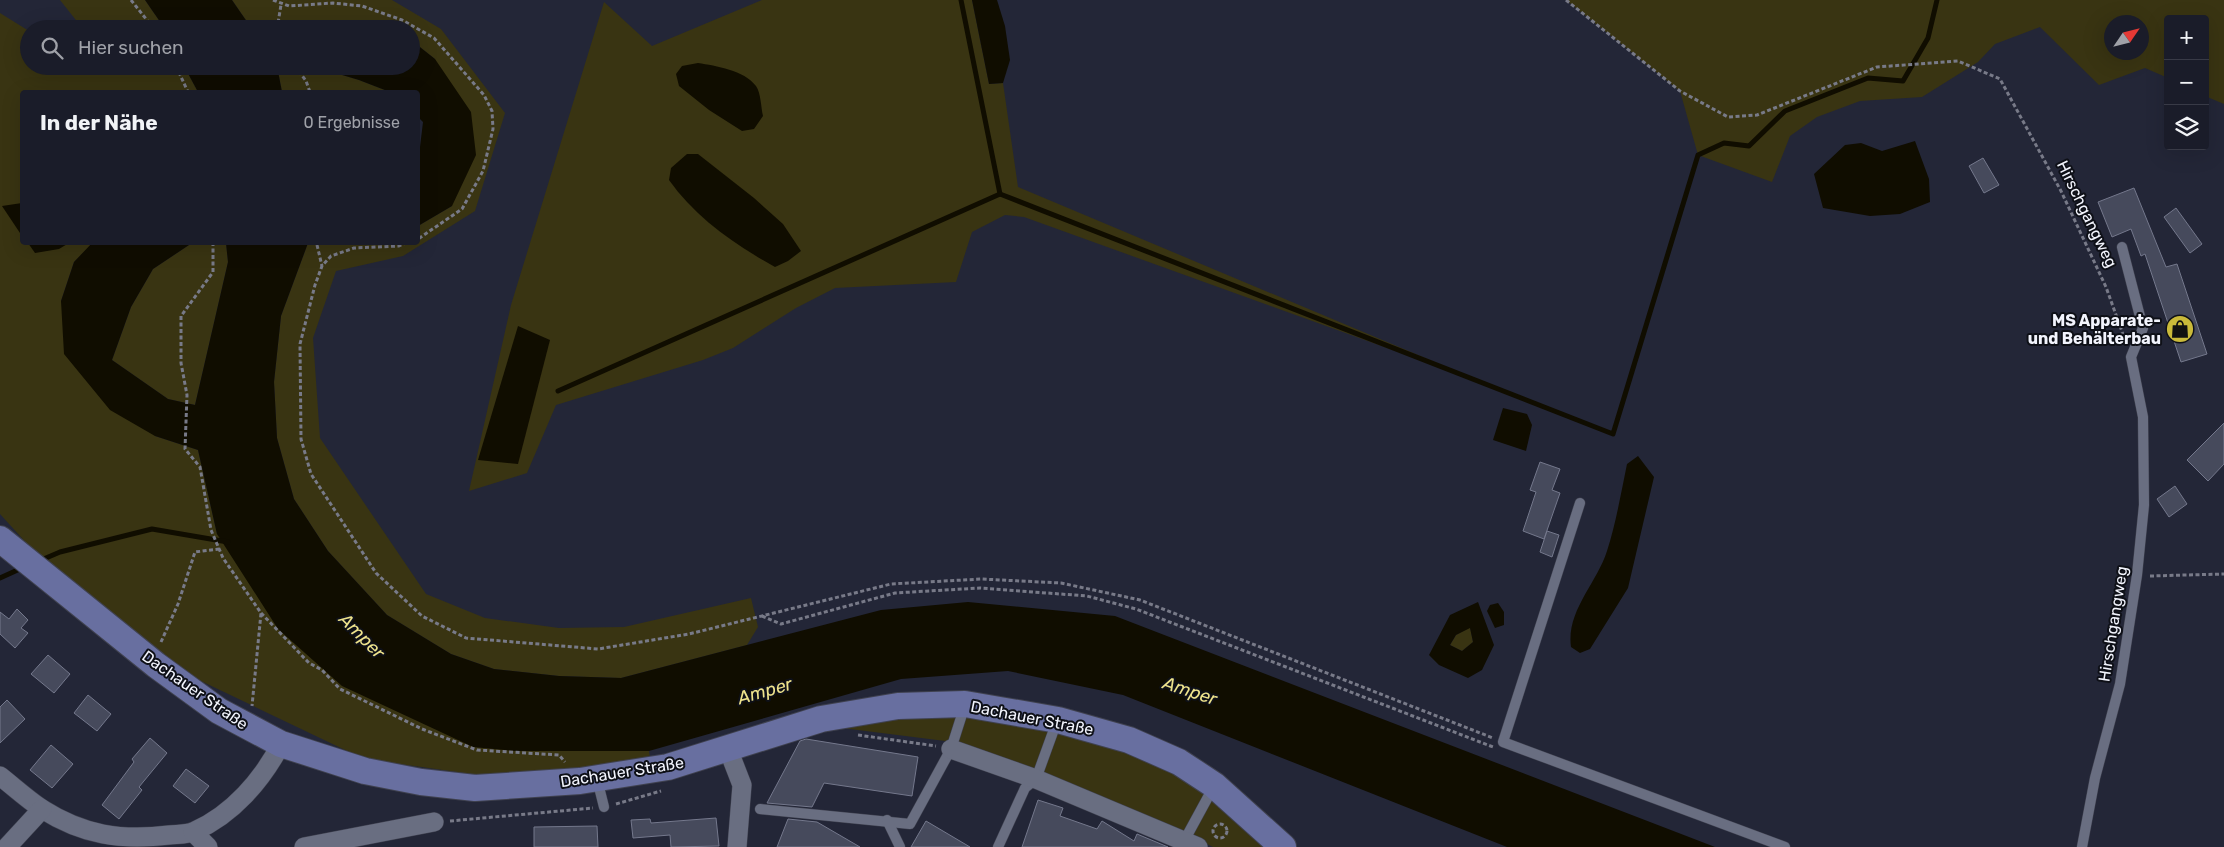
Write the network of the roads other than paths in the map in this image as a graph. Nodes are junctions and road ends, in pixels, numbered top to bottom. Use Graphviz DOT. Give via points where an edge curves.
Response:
graph roads {
  1 [pos="2122,247"];
  2 [pos="1580,503"];
  3 [pos="0,539"];
  4 [pos="965,704"];
  5 [pos="1058,720"];
  6 [pos="281,744"];
  7 [pos="728,749"];
  8 [pos="951,749"];
  9 [pos="0,776"];
  10 [pos="1036,779"];
  11 [pos="589,780"];
  12 [pos="1214,785"];
  13 [pos="604,807"];
  14 [pos="42,808"];
  15 [pos="760,809"];
  16 [pos="887,820"];
  17 [pos="434,822"];
  18 [pos="192,840"];
  19 [pos="1188,845"];
  20 [pos="7,847"];
  21 [pos="208,847"];
  22 [pos="304,847"];
  23 [pos="737,847"];
  24 [pos="900,847"];
  25 [pos="998,847"];
  26 [pos="1283,847"];
  27 [pos="1785,847"];
  28 [pos="2082,847"];
  1 -- 28 [label="lane, Hirschgangweg" via="2144,328 2131,357 2143,417 2144,505 2120,684 2095,778"];
  2 -- 27 [label="lane" via="1501,746"];
  3 -- 6 [label="main road, Dachauer Straße" via="156,665 219,711"];
  4 -- 5 [label="main road, Dachauer Straße"];
  4 -- 7 [label="main road, Dachauer Straße" via="898,706 821,720"];
  4 -- 8 [label="lane"];
  5 -- 10 [label="lane"];
  5 -- 12 [label="main road, Dachauer Straße" via="1129,740 1179,762"];
  6 -- 11 [label="main road, Dachauer Straße" via="365,771 420,782 474,788"];
  6 -- 18 [label="street" via="270,765 245,795"];
  7 -- 11 [label="main road, Dachauer Straße" via="668,767"];
  7 -- 23 [label="street" via="742,785"];
  8 -- 10 [label="street"];
  8 -- 16 [label="lane" via="910,824"];
  9 -- 14 [label="street"];
  10 -- 19 [label="street"];
  10 -- 25 [label="lane" via="1026,788"];
  11 -- 13 [label="lane"];
  12 -- 19 [label="lane"];
  12 -- 26 [label="main road, Dachauer Straße"];
  14 -- 18 [label="street" via="107,836"];
  14 -- 20 [label="street"];
  15 -- 16 [label="lane"];
  16 -- 24 [label="lane"];
  17 -- 22 [label="street"];
  18 -- 21 [label="street"];
}
